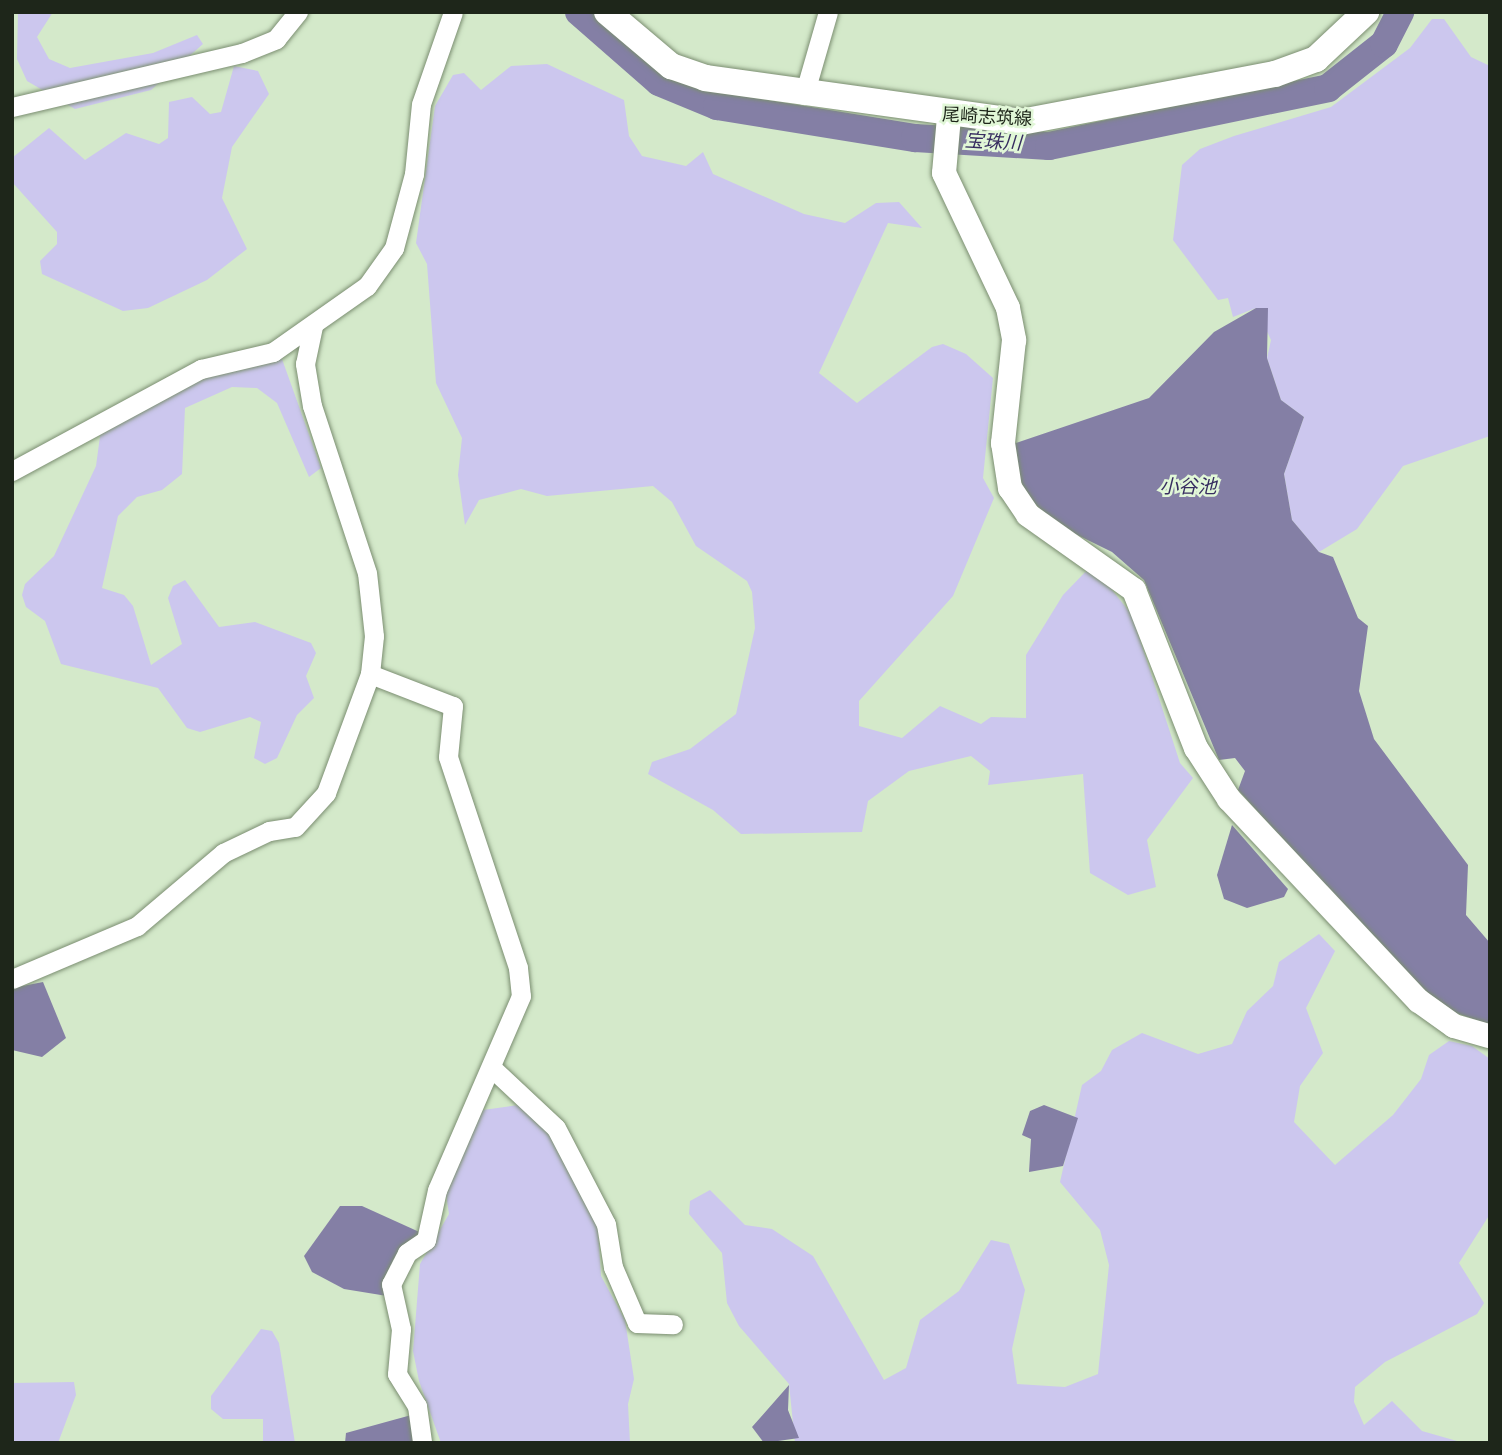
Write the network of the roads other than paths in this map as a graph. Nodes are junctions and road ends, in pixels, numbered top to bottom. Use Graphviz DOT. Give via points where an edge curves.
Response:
graph roads {
  1 [pos="298,12"];
  2 [pos="453,12"];
  3 [pos="607,12"];
  4 [pos="828,12"];
  5 [pos="1366,12"];
  6 [pos="804,95"];
  7 [pos="12,107"];
  8 [pos="948,121"];
  9 [pos="313,325"];
  10 [pos="12,471"];
  11 [pos="370,674"];
  12 [pos="12,979"];
  13 [pos="1490,1036"];
  14 [pos="493,1069"];
  15 [pos="673,1324"];
  16 [pos="422,1443"];
  1 -- 7 [label="street" via="276,39 242,53"];
  2 -- 9 [label="street" via="427,81 414,174 394,248 367,286"];
  3 -- 6 [label="main road, 尾崎志筑線" via="671,65 705,78"];
  4 -- 6 [label="street"];
  5 -- 8 [label="main road, 尾崎志筑線" via="1316,59 1275,74 1068,116 1021,122"];
  6 -- 8 [label="main road, 尾崎志筑線"];
  8 -- 13 [label="street" via="944,173 1008,308 1014,340 1003,443 1010,488 1028,515 1116,572 1134,590 1196,748 1229,799 1419,1001 1454,1026"];
  9 -- 10 [label="street" via="272,352 201,369"];
  9 -- 11 [label="street" via="305,364 367,573 374,636"];
  11 -- 12 [label="street" via="326,793 295,827 269,831 223,853 138,926"];
  11 -- 14 [label="street" via="453,706 448,757 519,978 518,1014"];
  14 -- 15 [label="street" via="531,1100 575,1163 606,1224 613,1267 637,1323"];
  14 -- 16 [label="street" via="438,1190 426,1240 407,1254 391,1284 401,1329 397,1374 417,1406"];
}
